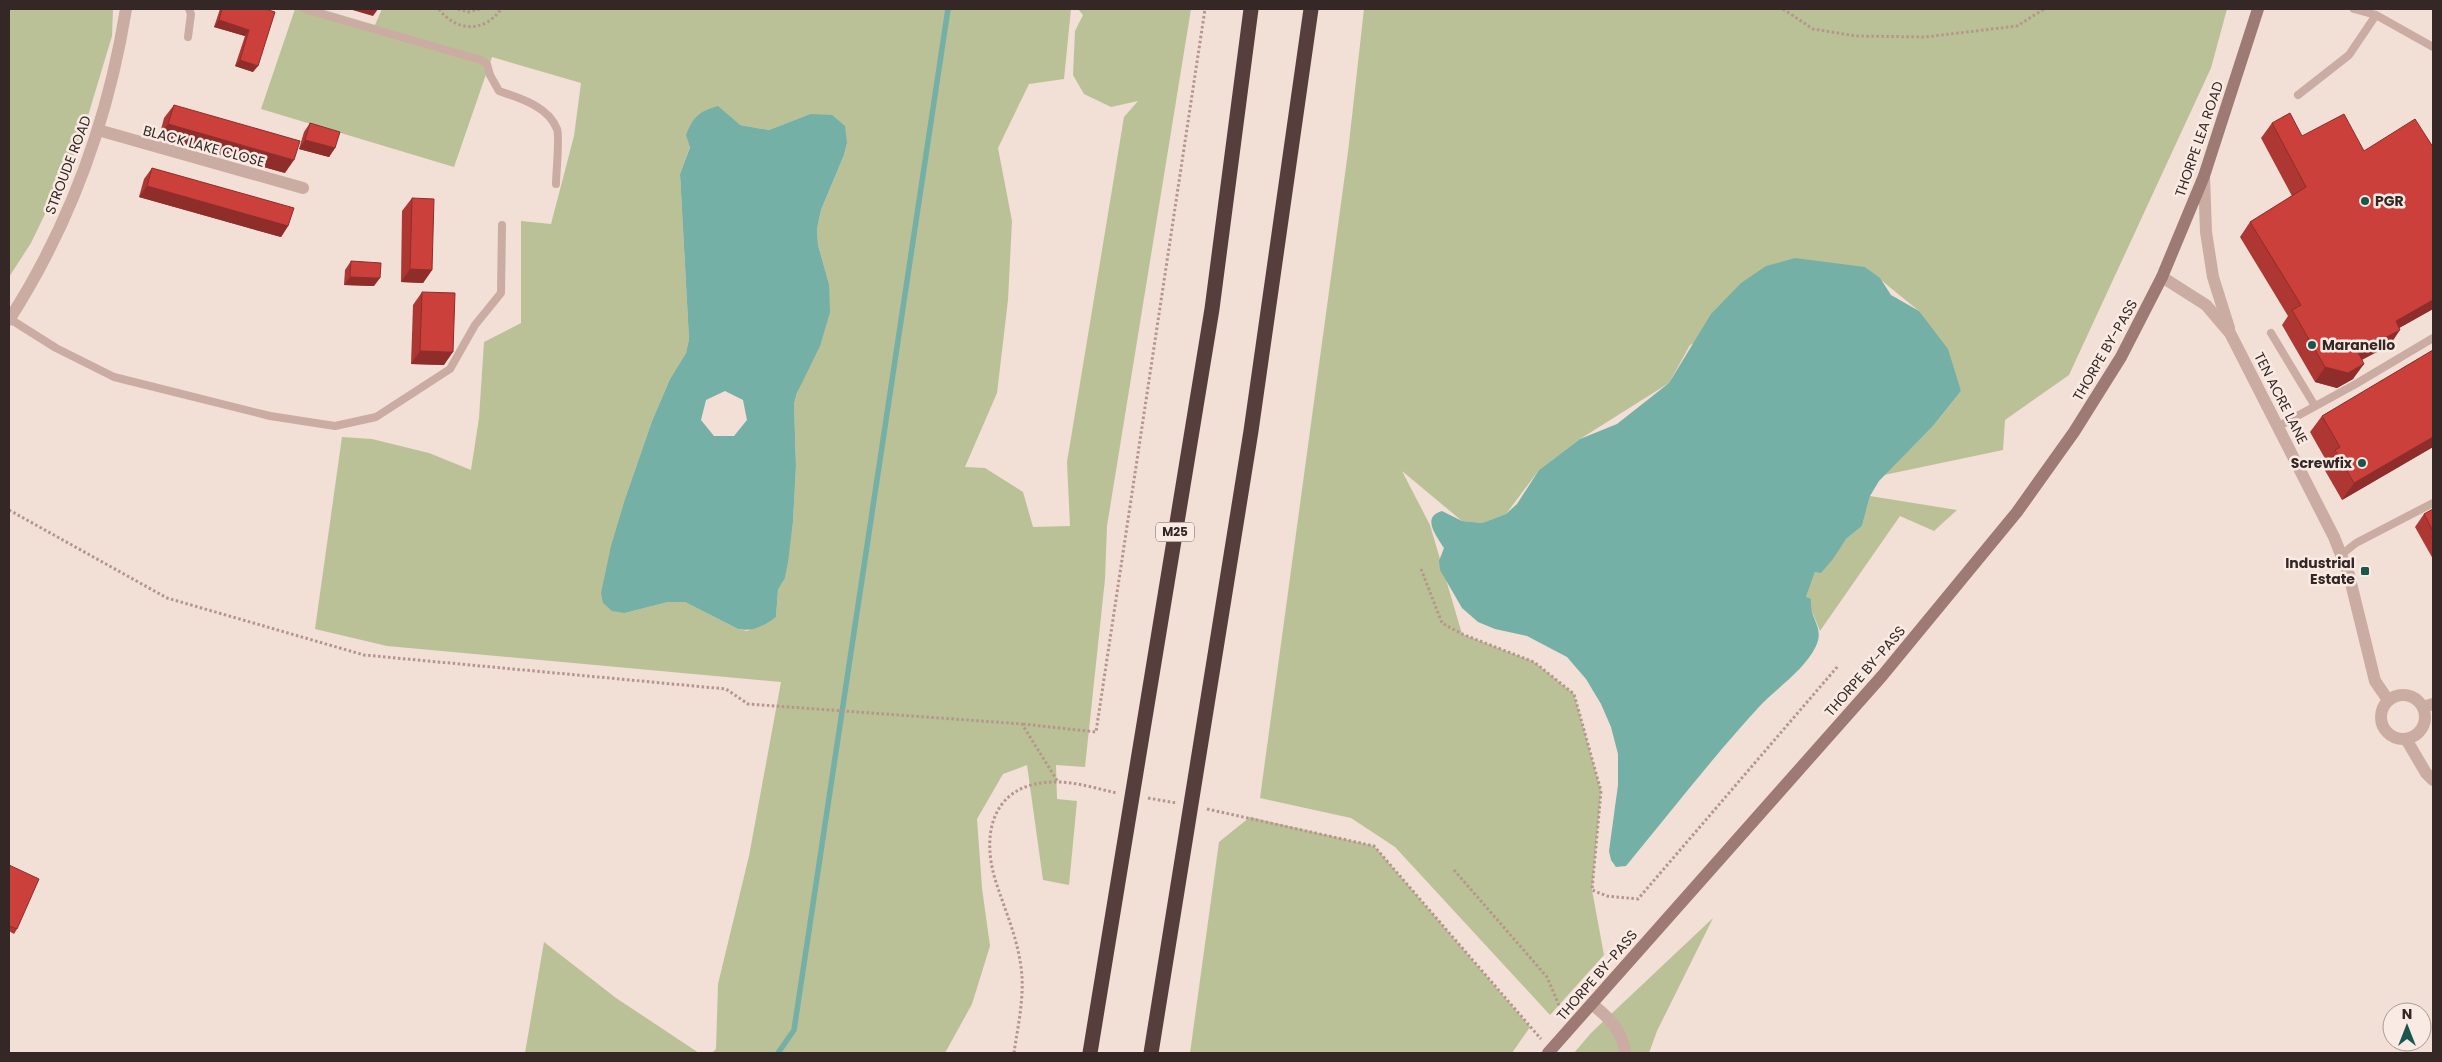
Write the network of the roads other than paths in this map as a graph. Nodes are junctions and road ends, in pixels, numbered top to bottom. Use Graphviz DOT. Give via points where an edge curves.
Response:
graph roads {
  1 [pos="126,9"];
  2 [pos="189,9"];
  3 [pos="304,9"];
  4 [pos="1251,9"];
  5 [pos="1311,9"];
  6 [pos="2258,9"];
  7 [pos="2354,9"];
  8 [pos="2376,15"];
  9 [pos="188,37"];
  10 [pos="2433,46"];
  11 [pos="2298,95"];
  12 [pos="98,130"];
  13 [pos="2204,176"];
  14 [pos="556,184"];
  15 [pos="303,188"];
  16 [pos="502,225"];
  17 [pos="2162,277"];
  18 [pos="9,320"];
  19 [pos="2230,333"];
  20 [pos="2271,333"];
  21 [pos="2433,338"];
  22 [pos="2315,406"];
  23 [pos="2279,426"];
  24 [pos="2433,503"];
  25 [pos="2341,555"];
  26 [pos="2388,700"];
  27 [pos="2428,705"];
  28 [pos="2406,739"];
  29 [pos="2433,780"];
  30 [pos="1592,1004"];
  31 [pos="1550,1052"];
  32 [pos="1090,1053"];
  33 [pos="1150,1053"];
  34 [pos="1625,1053"];
  1 -- 12 [label="street, STROUDE ROAD"];
  2 -- 9 [label="lane"];
  3 -- 14 [label="lane" via="487,64 499,91 545,112 557,130"];
  4 -- 32 [label="highway, M25" via="1212,308"];
  5 -- 33 [label="highway" via="1251,431"];
  6 -- 13 [label="main road, THORPE LEA ROAD"];
  7 -- 8 [label="lane"];
  8 -- 10 [label="lane"];
  8 -- 11 [label="lane" via="2349,56"];
  12 -- 15 [label="street, BLACK LAKE CLOSE"];
  12 -- 18 [label="street, STROUDE ROAD" via="83,176 58,233"];
  13 -- 17 [label="main road, THORPE LEA ROAD"];
  13 -- 19 [label="street, TEN ACRE LANE" via="2206,232 2213,277"];
  16 -- 18 [label="lane" via="501,293 475,325 450,369 376,417 335,426 270,416 114,377"];
  17 -- 19 [label="street, TEN ACRE LANE" via="2206,305"];
  17 -- 30 [label="main road, THORPE BY-PASS" via="2116,365 2074,432 2017,512 1882,676"];
  19 -- 23 [label="street, TEN ACRE LANE"];
  20 -- 22 [label="lane"];
  21 -- 22 [label="lane"];
  22 -- 23 [label="lane"];
  23 -- 25 [label="street, TEN ACRE LANE"];
  24 -- 25 [label="lane" via="2356,543"];
  25 -- 26 [label="street, TEN ACRE LANE" via="2376,681"];
  26 -- 27 [label="street" via="2395,696 2411,696"];
  26 -- 28 [label="street" via="2380,717 2382,726 2388,734"];
  27 -- 28 [label="street" via="2420,731"];
  28 -- 29 [label="street" via="2426,774"];
  30 -- 31 [label="main road, THORPE BY-PASS"];
  30 -- 34 [label="street" via="1609,1018 1620,1035"];
}
